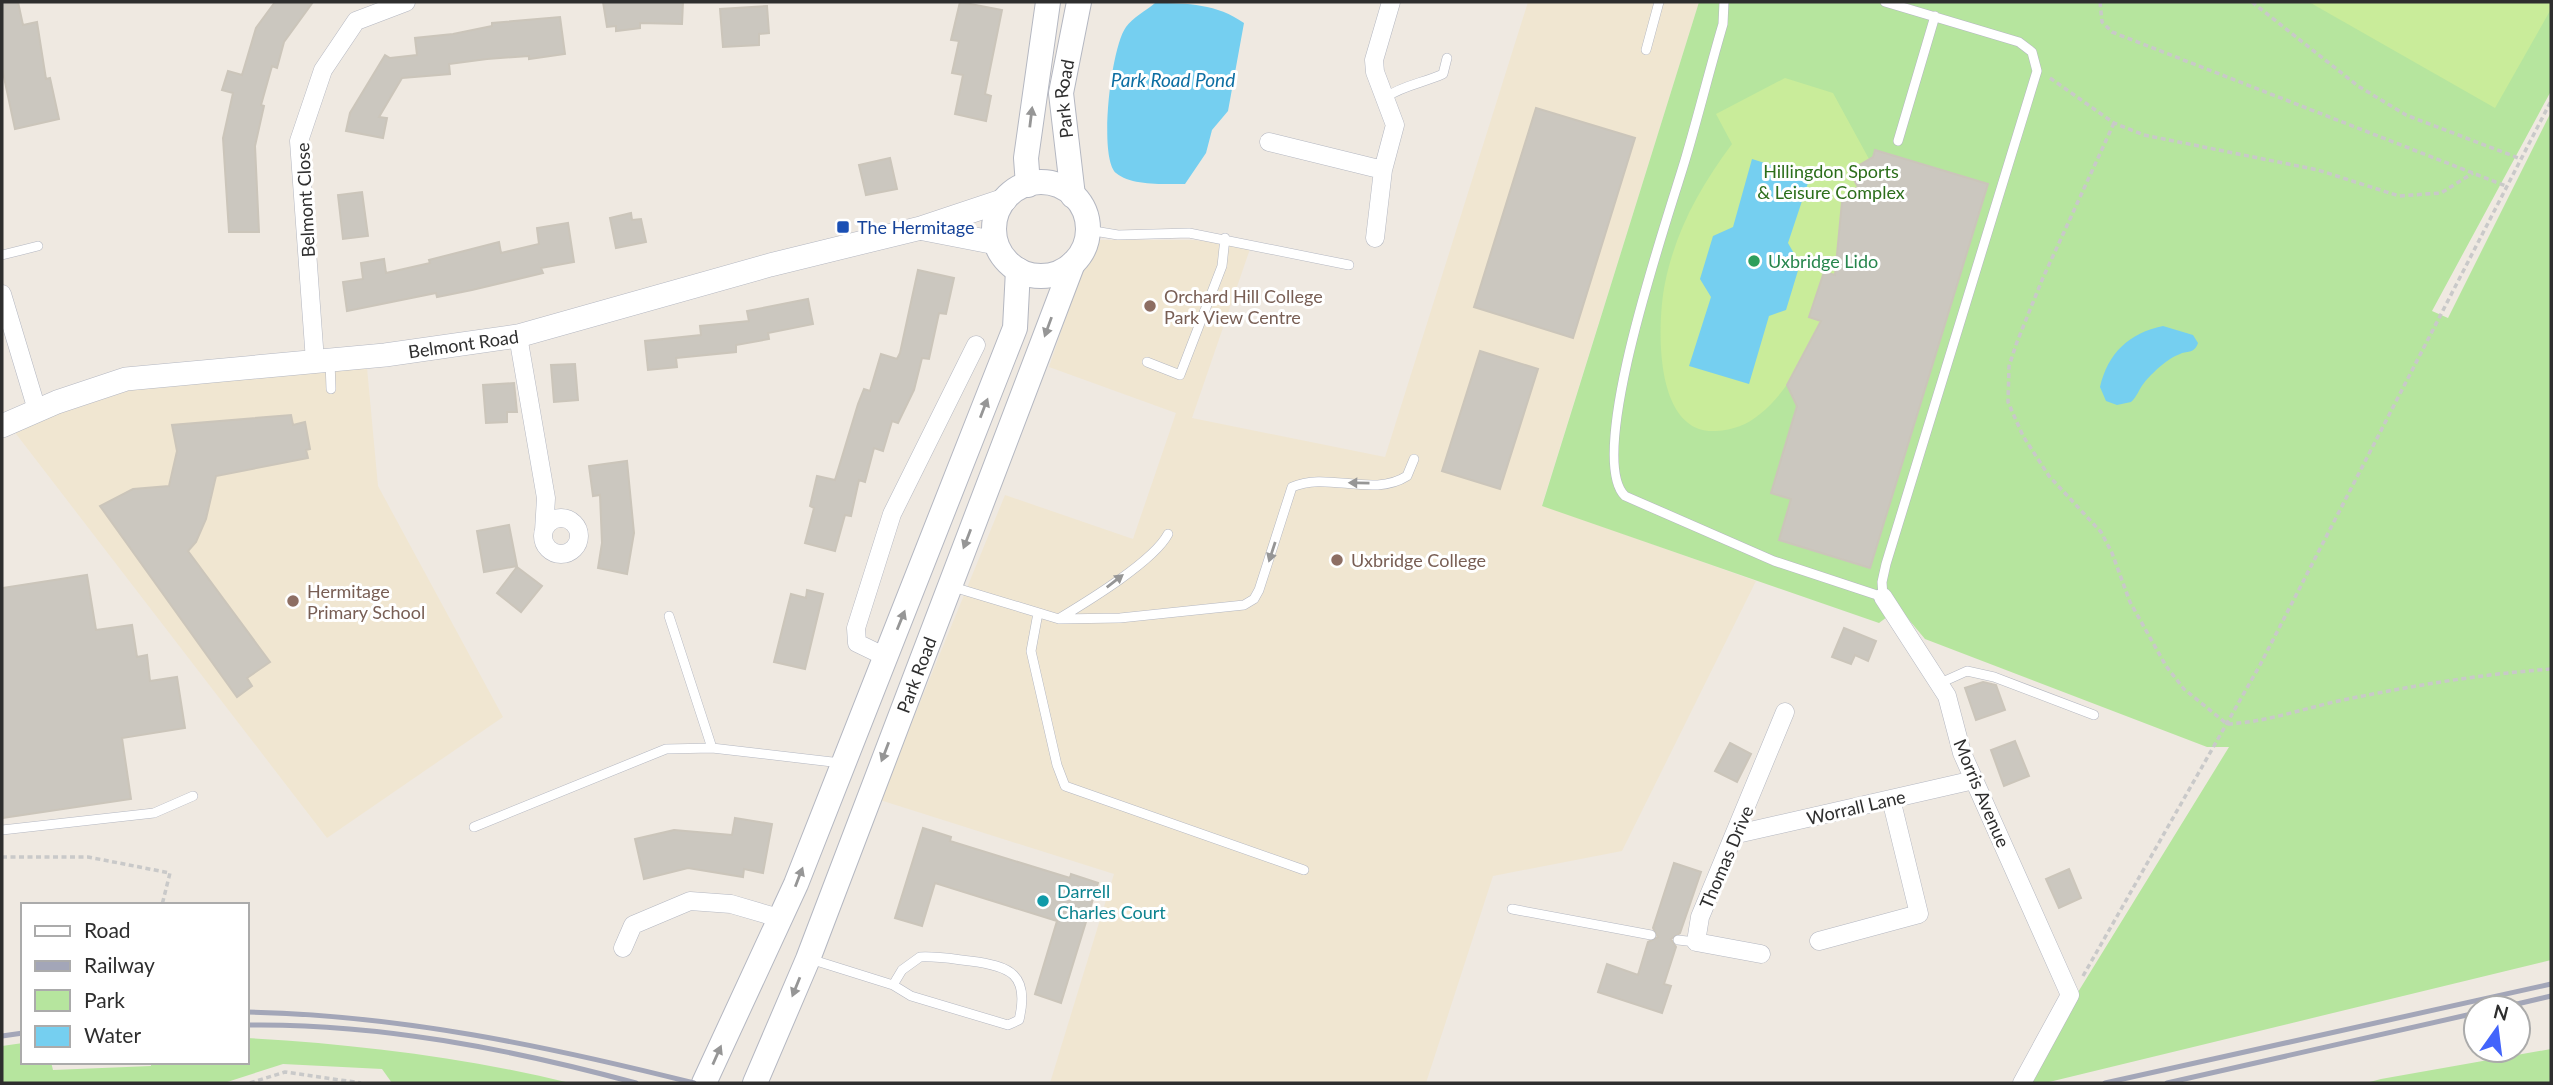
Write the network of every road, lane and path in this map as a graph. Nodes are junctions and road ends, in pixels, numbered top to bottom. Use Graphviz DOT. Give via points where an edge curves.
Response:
graph roads {
  1 [pos="406,2"];
  2 [pos="1048,2"];
  3 [pos="1079,2"];
  4 [pos="1391,2"];
  5 [pos="1659,2"];
  6 [pos="1724,2"];
  7 [pos="1885,2"];
  8 [pos="2100,2"];
  9 [pos="2252,2"];
  10 [pos="1935,16"];
  11 [pos="1646,50"];
  12 [pos="1447,58"];
  13 [pos="2037,71"];
  14 [pos="1387,97"];
  15 [pos="2551,101"];
  16 [pos="2114,123"];
  17 [pos="1898,141"];
  18 [pos="1269,142"];
  19 [pos="2521,159"];
  20 [pos="1383,170"];
  21 [pos="2473,173"];
  22 [pos="1028,185"];
  23 [pos="2507,186"];
  24 [pos="1073,196"];
  25 [pos="1005,200"];
  26 [pos="921,228"];
  27 [pos="1088,230"];
  28 [pos="1375,237"];
  29 [pos="1225,238"];
  30 [pos="996,243"];
  31 [pos="38,246"];
  32 [pos="2,255"];
  33 [pos="1073,263"];
  34 [pos="1349,265"];
  35 [pos="1017,270"];
  36 [pos="2,294"];
  37 [pos="518,336"];
  38 [pos="976,345"];
  39 [pos="323,360"];
  40 [pos="1147,362"];
  41 [pos="331,389"];
  42 [pos="37,410"];
  43 [pos="2,426"];
  44 [pos="1414,459"];
  45 [pos="546,498"];
  46 [pos="572,522"];
  47 [pos="544,531"];
  48 [pos="1168,534"];
  49 [pos="949,585"];
  50 [pos="1883,597"];
  51 [pos="1038,613"];
  52 [pos="668,616"];
  53 [pos="1059,619"];
  54 [pos="886,657"];
  55 [pos="2551,669"];
  56 [pos="1938,684"];
  57 [pos="1785,712"];
  58 [pos="2094,715"];
  59 [pos="2227,724"];
  60 [pos="712,748"];
  61 [pos="843,763"];
  62 [pos="1975,780"];
  63 [pos="193,796"];
  64 [pos="1892,799"];
  65 [pos="474,827"];
  66 [pos="2,830"];
  67 [pos="1737,834"];
  68 [pos="2,857"];
  69 [pos="1304,870"];
  70 [pos="162,903"];
  71 [pos="1512,909"];
  72 [pos="782,919"];
  73 [pos="1651,935"];
  74 [pos="1819,941"];
  75 [pos="623,948"];
  76 [pos="1760,954"];
  77 [pos="808,959"];
  78 [pos="893,985"];
  79 [pos="2070,995"];
  80 [pos="250,1083"];
  81 [pos="361,1083"];
  82 [pos="704,1083"];
  83 [pos="755,1083"];
  84 [pos="2022,1083"];
  1 -- 39 [label="street, Belmont Close" via="356,21 323,70 299,141"];
  22 -- 2 [label="main road, Park Road, one-way" via="1026,158"];
  3 -- 24 [label="main road, Park Road" via="1061,93"];
  4 -- 14 [label="street" via="1374,60"];
  5 -- 11 [label="lane"];
  6 -- 50 [label="lane" via="1723,24 1632,337 1615,432 1615,477 1625,496 1774,561"];
  7 -- 10 [label="lane"];
  8 -- 21 [label="path" via="2102,22 2112,32"];
  9 -- 19 [label="path" via="2358,86 2406,115"];
  10 -- 13 [label="lane" via="2019,42 2034,55"];
  10 -- 17 [label="lane"];
  12 -- 14 [label="lane" via="1443,74 1402,86"];
  13 -- 16 [label="path"];
  13 -- 50 [label="lane" via="1886,564"];
  14 -- 20 [label="street" via="1395,125"];
  15 -- 19 [label="path"];
  16 -- 21 [label="path" via="2144,135 2307,168 2399,196 2441,193"];
  16 -- 59 [label="path" via="2017,342 2009,366 2008,402 2049,476 2101,532 2130,602 2166,666 2184,689"];
  18 -- 20 [label="street"];
  19 -- 23 [label="path"];
  20 -- 28 [label="street"];
  21 -- 23 [label="path"];
  22 -- 24 [label="main road" via="1054,185"];
  22 -- 25 [label="main road"];
  23 -- 59 [label="path"];
  24 -- 27 [label="main road" via="1084,212"];
  25 -- 26 [label="street, Belmont Road"];
  25 -- 30 [label="main road" via="995,222"];
  26 -- 30 [label="street"];
  26 -- 37 [label="street, Belmont Road"];
  27 -- 29 [label="lane"];
  27 -- 33 [label="main road"];
  29 -- 34 [label="lane"];
  29 -- 40 [label="lane" via="1222,266 1180,374"];
  30 -- 35 [label="main road"];
  31 -- 32 [label="lane"];
  33 -- 35 [label="main road" via="1045,276"];
  33 -- 49 [label="main road, Park Road, one-way"];
  54 -- 35 [label="main road, Park Road, one-way" via="1015,327"];
  36 -- 42 [label="street"];
  37 -- 39 [label="street, Belmont Road"];
  37 -- 45 [label="street"];
  38 -- 54 [label="street" via="892,514 856,628 856,643"];
  39 -- 41 [label="lane"];
  39 -- 42 [label="street, Belmont Road" via="126,379"];
  42 -- 43 [label="street, Belmont Road"];
  44 -- 53 [label="lane, one-way" via="1407,476 1392,482 1307,481 1292,487 1259,590 1244,605 1120,618"];
  45 -- 46 [label="street"];
  45 -- 47 [label="street"];
  46 -- 47 [label="street" via="557,519"];
  46 -- 47 [label="street" via="580,540 567,554 548,549"];
  53 -- 48 [label="lane, one-way" via="1097,595"];
  49 -- 51 [label="lane"];
  49 -- 77 [label="main road, Park Road, one-way"];
  50 -- 56 [label="street, Morris Avenue"];
  51 -- 53 [label="lane"];
  51 -- 69 [label="lane" via="1031,650 1065,786"];
  52 -- 60 [label="lane"];
  54 -- 61 [label="main road, Park Road"];
  55 -- 59 [label="path" via="2476,675 2345,699 2257,723"];
  56 -- 58 [label="lane" via="1967,671"];
  56 -- 62 [label="street, Morris Avenue" via="1947,696 1962,753"];
  57 -- 67 [label="street, Thomas Drive"];
  59 -- 79 [label="path"];
  60 -- 61 [label="lane"];
  60 -- 65 [label="lane" via="666,749"];
  72 -- 61 [label="main road, Park Road, one-way"];
  62 -- 64 [label="street, Worrall Lane"];
  62 -- 79 [label="street, Morris Avenue"];
  63 -- 66 [label="lane" via="154,813"];
  64 -- 67 [label="street, Worrall Lane"];
  64 -- 74 [label="street" via="1919,914"];
  67 -- 76 [label="street, Thomas Drive" via="1687,941"];
  68 -- 70 [label="path" via="88,857 170,873"];
  71 -- 73 [label="lane"];
  72 -- 75 [label="street" via="731,904 690,901 633,925"];
  82 -- 72 [label="main road, Park Road, one-way"];
  77 -- 78 [label="lane"];
  77 -- 83 [label="main road, Park Road, one-way"];
  78 -- 78 [label="lane" via="920,957 999,965 1021,985 1022,1007 1019,1020 1008,1026 911,996"];
  79 -- 84 [label="street"];
  80 -- 81 [label="path" via="285,1072"];
}
